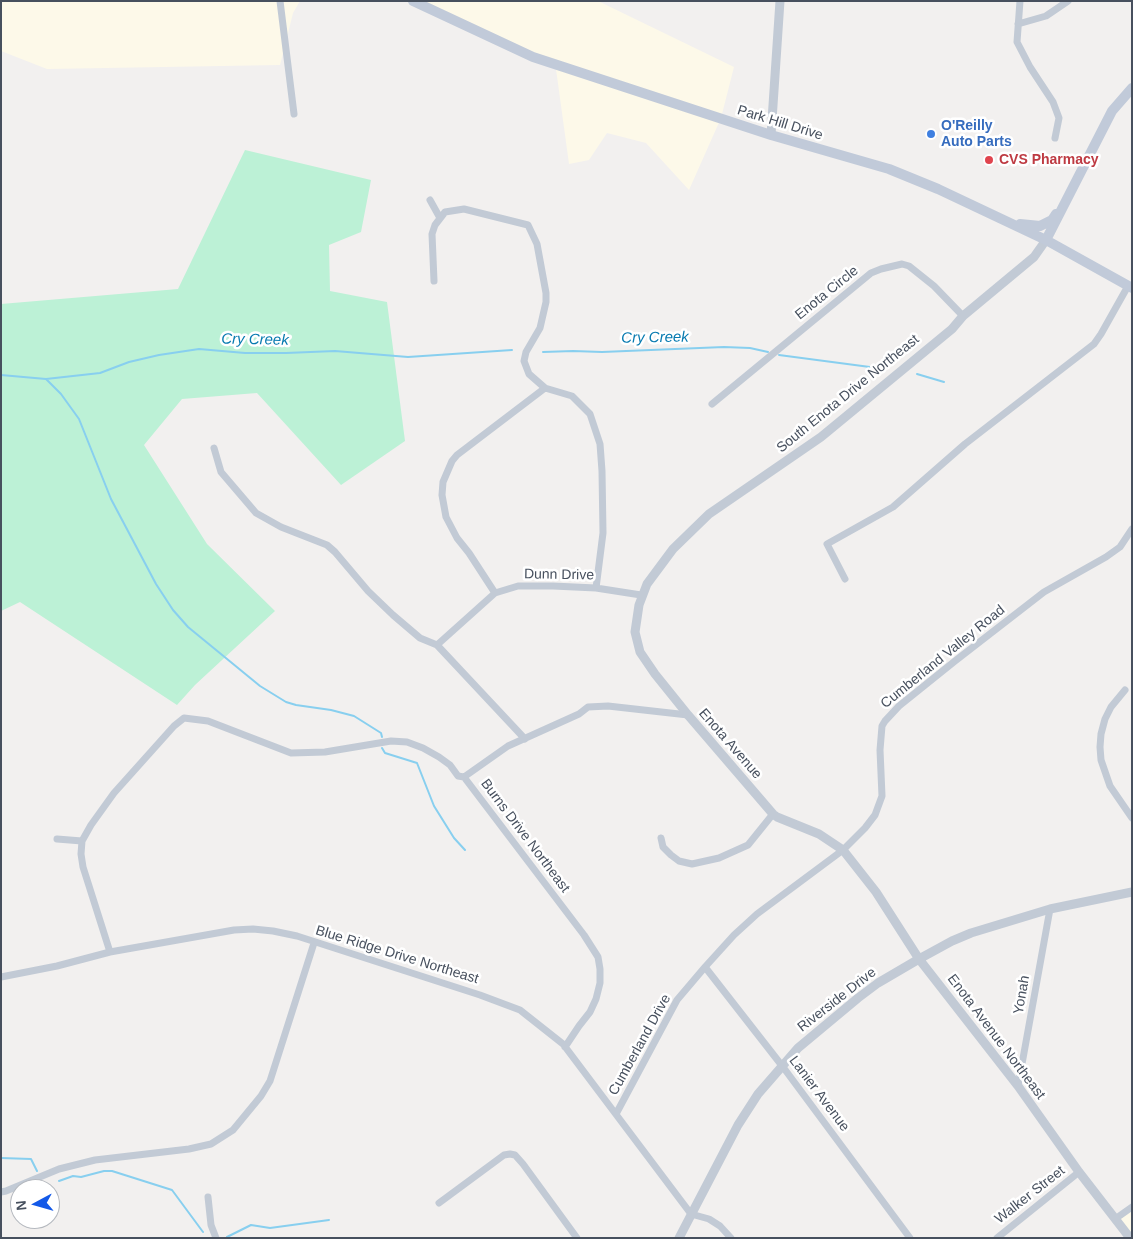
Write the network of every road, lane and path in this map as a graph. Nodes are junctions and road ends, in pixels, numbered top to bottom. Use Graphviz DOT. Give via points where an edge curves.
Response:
graph roads {
  1 [pos="280,1"];
  2 [pos="413,1"];
  3 [pos="780,1"];
  4 [pos="1020,1"];
  5 [pos="1068,1"];
  6 [pos="1018,24"];
  7 [pos="1132,88"];
  8 [pos="294,114"];
  9 [pos="771,135"];
  10 [pos="1055,138"];
  11 [pos="430,200"];
  12 [pos="1062,208"];
  13 [pos="440,218"];
  14 [pos="1013,224"];
  15 [pos="1046,240"];
  16 [pos="434,281"];
  17 [pos="1130,287"];
  18 [pos="963,316"];
  19 [pos="545,388"];
  20 [pos="712,404"];
  21 [pos="214,448"];
  22 [pos="1132,529"];
  23 [pos="846,579"];
  24 [pos="596,588"];
  25 [pos="495,593"];
  26 [pos="641,595"];
  27 [pos="438,645"];
  28 [pos="1125,690"];
  29 [pos="688,715"];
  30 [pos="525,739"];
  31 [pos="464,778"];
  32 [pos="773,814"];
  33 [pos="1132,818"];
  34 [pos="661,838"];
  35 [pos="57,839"];
  36 [pos="82,841"];
  37 [pos="843,850"];
  38 [pos="1132,892"];
  39 [pos="1050,908"];
  40 [pos="314,943"];
  41 [pos="110,952"];
  42 [pos="919,958"];
  43 [pos="705,967"];
  44 [pos="1,977"];
  45 [pos="565,1047"];
  46 [pos="783,1067"];
  47 [pos="1018,1086"];
  48 [pos="616,1114"];
  49 [pos="1079,1172"];
  50 [pos="1,1192"];
  51 [pos="208,1197"];
  52 [pos="439,1203"];
  53 [pos="1132,1207"];
  54 [pos="691,1214"];
  55 [pos="1115,1219"];
  56 [pos="216,1238"];
  57 [pos="577,1238"];
  58 [pos="680,1238"];
  59 [pos="731,1238"];
  60 [pos="910,1238"];
  61 [pos="997,1238"];
  62 [pos="1130,1238"];
  1 -- 8 [label="street"];
  2 -- 9 [label="main road, Park Hill Drive" via="533,56"];
  3 -- 9 [label="street"];
  4 -- 6 [label="street"];
  5 -- 6 [label="street" via="1046,16"];
  6 -- 10 [label="street" via="1017,42 1059,118"];
  7 -- 12 [label="main road, South Enota Drive Northeast" via="1112,111"];
  9 -- 14 [label="main road, Park Hill Drive" via="889,169"];
  11 -- 13 [label="street"];
  12 -- 14 [label="main road" via="1052,220 1040,226"];
  12 -- 15 [label="main road, South Enota Drive Northeast"];
  13 -- 16 [label="street" via="432,234"];
  13 -- 19 [label="street" via="445,212 464,209 528,225 537,244 546,302 540,328 524,361 529,374"];
  14 -- 15 [label="main road, Park Hill Drive"];
  15 -- 17 [label="main road, Park Hill Drive"];
  15 -- 18 [label="street, South Enota Drive Northeast" via="1034,257"];
  17 -- 23 [label="street" via="1094,344 965,444 893,507 827,544"];
  18 -- 20 [label="street, Enota Circle" via="909,266 902,264 881,269 871,273"];
  18 -- 26 [label="street, South Enota Drive Northeast" via="821,438 709,514 673,550"];
  19 -- 24 [label="street" via="572,396 590,414 600,444 603,533"];
  19 -- 25 [label="street" via="458,455 443,482 442,500 446,517"];
  21 -- 27 [label="street" via="221,472 256,513 327,545 393,615 420,638"];
  22 -- 37 [label="street, Cumberland Valley Road" via="1120,547 1044,592 954,661 885,720 881,742 880,804 865,828"];
  24 -- 25 [label="street, Dunn Drive" via="518,586"];
  24 -- 26 [label="street, Dunn Drive"];
  25 -- 27 [label="street, Dunn Drive"];
  26 -- 29 [label="street, South Enota Drive Northeast" via="635,632 640,652"];
  27 -- 30 [label="street"];
  28 -- 33 [label="street" via="1105,719 1100,747 1108,780"];
  29 -- 30 [label="street, Enota Avenue" via="594,706"];
  29 -- 32 [label="street, Enota Avenue"];
  30 -- 31 [label="street, Enota Avenue" via="508,746"];
  31 -- 36 [label="street, Burns Drive Northeast" via="439,756 407,742 391,741 325,752 291,753 208,722 184,718 114,793"];
  31 -- 45 [label="street, Burns Drive Northeast" via="584,934 598,957 600,969 596,999"];
  32 -- 34 [label="street" via="748,846 719,858 692,864 671,855 662,847"];
  32 -- 37 [label="street, Enota Avenue" via="819,834"];
  35 -- 36 [label="street"];
  36 -- 41 [label="street" via="83,866"];
  37 -- 42 [label="street, Enota Avenue Northeast" via="880,897"];
  37 -- 43 [label="street, Cumberland Drive" via="757,914"];
  38 -- 39 [label="street, Riverside Drive"];
  39 -- 42 [label="street, Riverside Drive" via="970,933"];
  39 -- 47 [label="street, Yonah"];
  40 -- 41 [label="street, Blue Ridge Drive Northeast" via="253,929"];
  40 -- 45 [label="street, Blue Ridge Drive Northeast" via="513,1007"];
  40 -- 50 [label="street" via="270,1081 233,1130 211,1144 96,1160 59,1169"];
  41 -- 44 [label="street, Blue Ridge Drive Northeast"];
  42 -- 46 [label="street, Riverside Drive" via="858,998 798,1048"];
  42 -- 47 [label="street, Enota Avenue Northeast"];
  43 -- 46 [label="street, Lanier Avenue"];
  43 -- 48 [label="street, Cumberland Drive" via="677,1000"];
  45 -- 48 [label="street, Blue Ridge Drive Northeast"];
  46 -- 54 [label="street, Riverside Drive" via="758,1094 738,1125"];
  46 -- 60 [label="street, Lanier Avenue"];
  47 -- 49 [label="street, Enota Avenue Northeast"];
  48 -- 54 [label="street, Blue Ridge Drive Northeast"];
  49 -- 55 [label="street, Enota Avenue Northeast"];
  49 -- 61 [label="street, Walker Street"];
  51 -- 56 [label="street" via="210,1225"];
  52 -- 57 [label="street" via="504,1155 515,1155"];
  53 -- 55 [label="street"];
  54 -- 58 [label="street, Riverside Drive"];
  54 -- 59 [label="street" via="709,1219"];
  55 -- 62 [label="street, Enota Avenue Northeast"];
}
